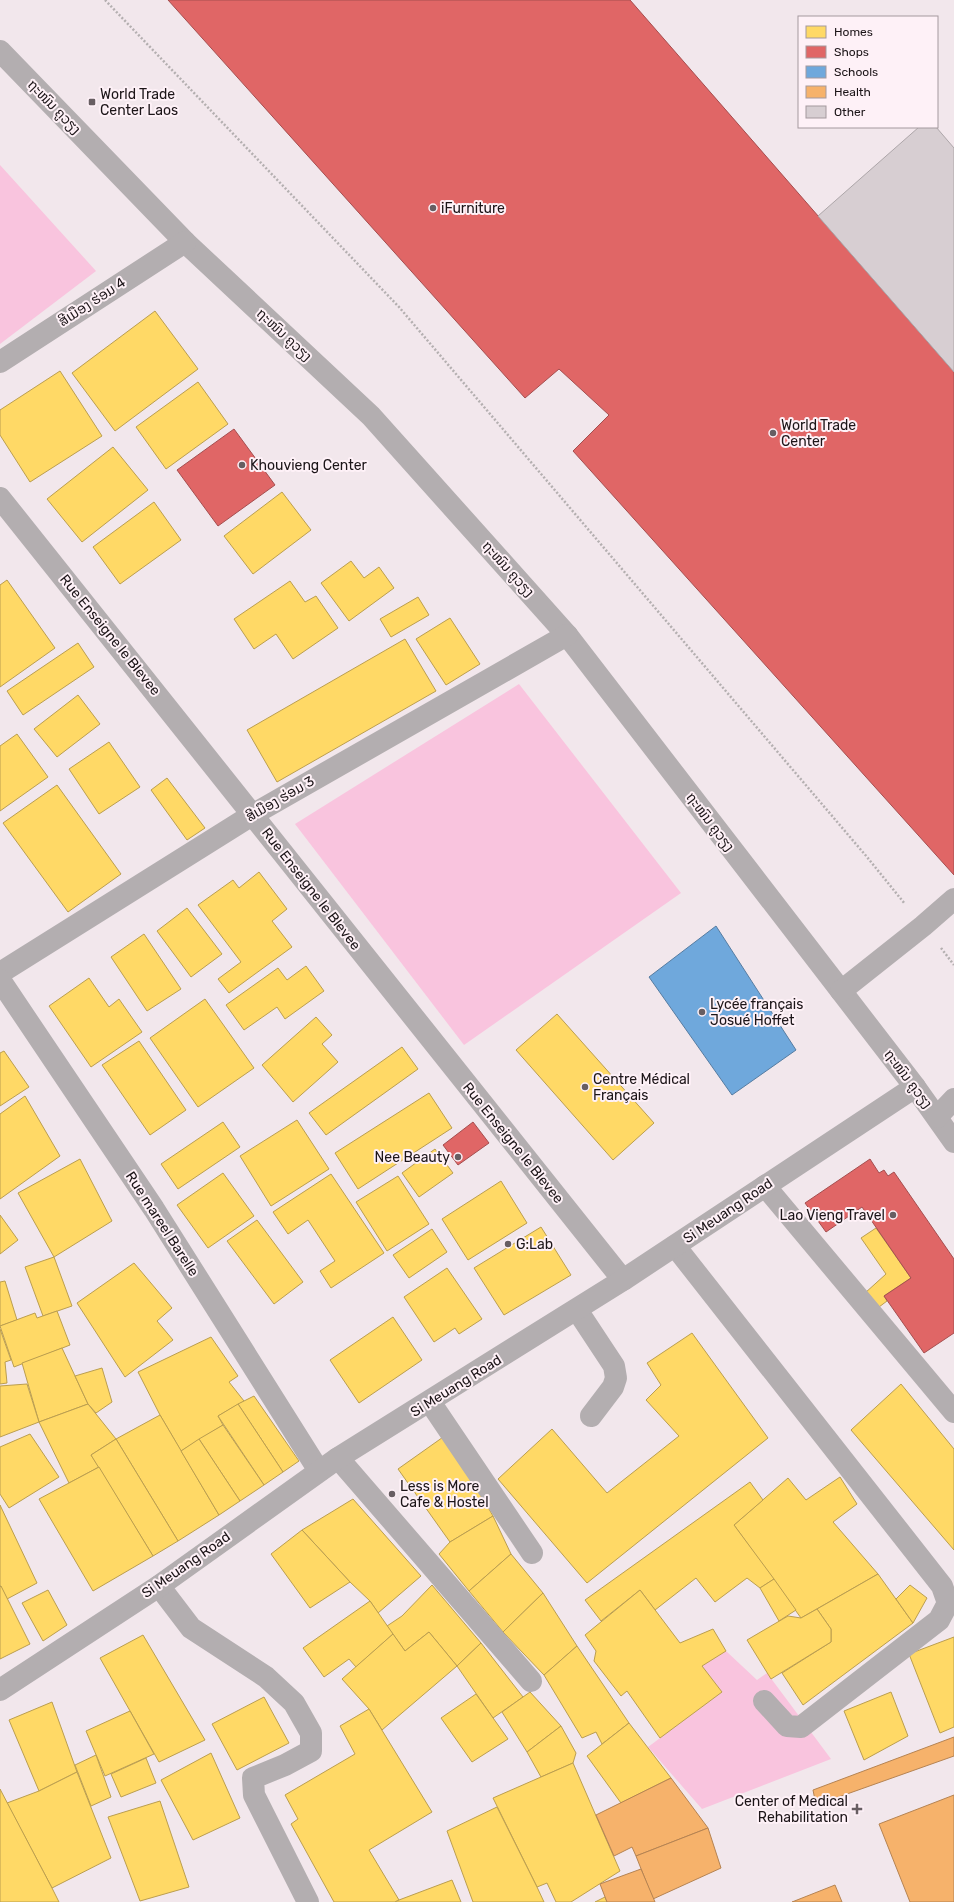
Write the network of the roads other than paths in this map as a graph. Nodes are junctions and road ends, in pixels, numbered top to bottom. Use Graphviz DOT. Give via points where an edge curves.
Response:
graph roads {
  1 [pos="0,51"];
  2 [pos="185,242"];
  3 [pos="0,362"];
  4 [pos="0,498"];
  5 [pos="567,635"];
  6 [pos="252,815"];
  7 [pos="954,899"];
  8 [pos="0,973"];
  9 [pos="0,980"];
  10 [pos="841,991"];
  11 [pos="915,1087"];
  12 [pos="954,1100"];
  13 [pos="937,1117"];
  14 [pos="954,1142"];
  15 [pos="765,1186"];
  16 [pos="675,1246"];
  17 [pos="623,1280"];
  18 [pos="577,1310"];
  19 [pos="430,1402"];
  20 [pos="954,1412"];
  21 [pos="591,1416"];
  22 [pos="338,1458"];
  23 [pos="319,1471"];
  24 [pos="532,1553"];
  25 [pos="159,1586"];
  26 [pos="531,1681"];
  27 [pos="0,1690"];
  28 [pos="764,1701"];
  29 [pos="308,1902"];
  1 -- 2 [label="street, ຖະໜົນ ຄູວຽງ"];
  2 -- 3 [label="street, ສີເມືອງ ຮ່ອມ 4"];
  2 -- 5 [label="street, ຖະໜົນ ຄູວຽງ" via="370,416"];
  4 -- 6 [label="street, Rue Enseigne le Blevee"];
  5 -- 6 [label="street, ສີເມືອງ ຮ່ອມ 3"];
  5 -- 10 [label="street, ຖະໜົນ ຄູວຽງ"];
  6 -- 8 [label="street, ສີເມືອງ ຮ່ອມ 3"];
  6 -- 17 [label="street, Rue Enseigne le Blevee"];
  7 -- 10 [label="street"];
  9 -- 23 [label="street, Rue mareel Barelle" via="154,1209"];
  10 -- 11 [label="street, ຖະໜົນ ຄູວຽງ"];
  11 -- 13 [label="street, ຖະໜົນ ຄູວຽງ"];
  11 -- 15 [label="street, Si Meuang Road"];
  12 -- 13 [label="street"];
  13 -- 14 [label="street, ຖະໜົນ ຄູວຽງ"];
  15 -- 16 [label="street, Si Meuang Road"];
  15 -- 20 [label="street"];
  16 -- 17 [label="street, Si Meuang Road"];
  16 -- 28 [label="street" via="942,1586 948,1603 939,1620 801,1727 787,1726"];
  17 -- 18 [label="street, Si Meuang Road"];
  18 -- 19 [label="street, Si Meuang Road"];
  18 -- 21 [label="street" via="614,1366 616,1378 613,1387"];
  19 -- 22 [label="street, Si Meuang Road"];
  19 -- 24 [label="street"];
  22 -- 23 [label="street, Si Meuang Road"];
  22 -- 26 [label="street"];
  23 -- 25 [label="street, Si Meuang Road"];
  25 -- 27 [label="street, Si Meuang Road"];
  25 -- 29 [label="street" via="191,1628 266,1677 294,1703 311,1733 311,1751 253,1778 254,1796"];
}
